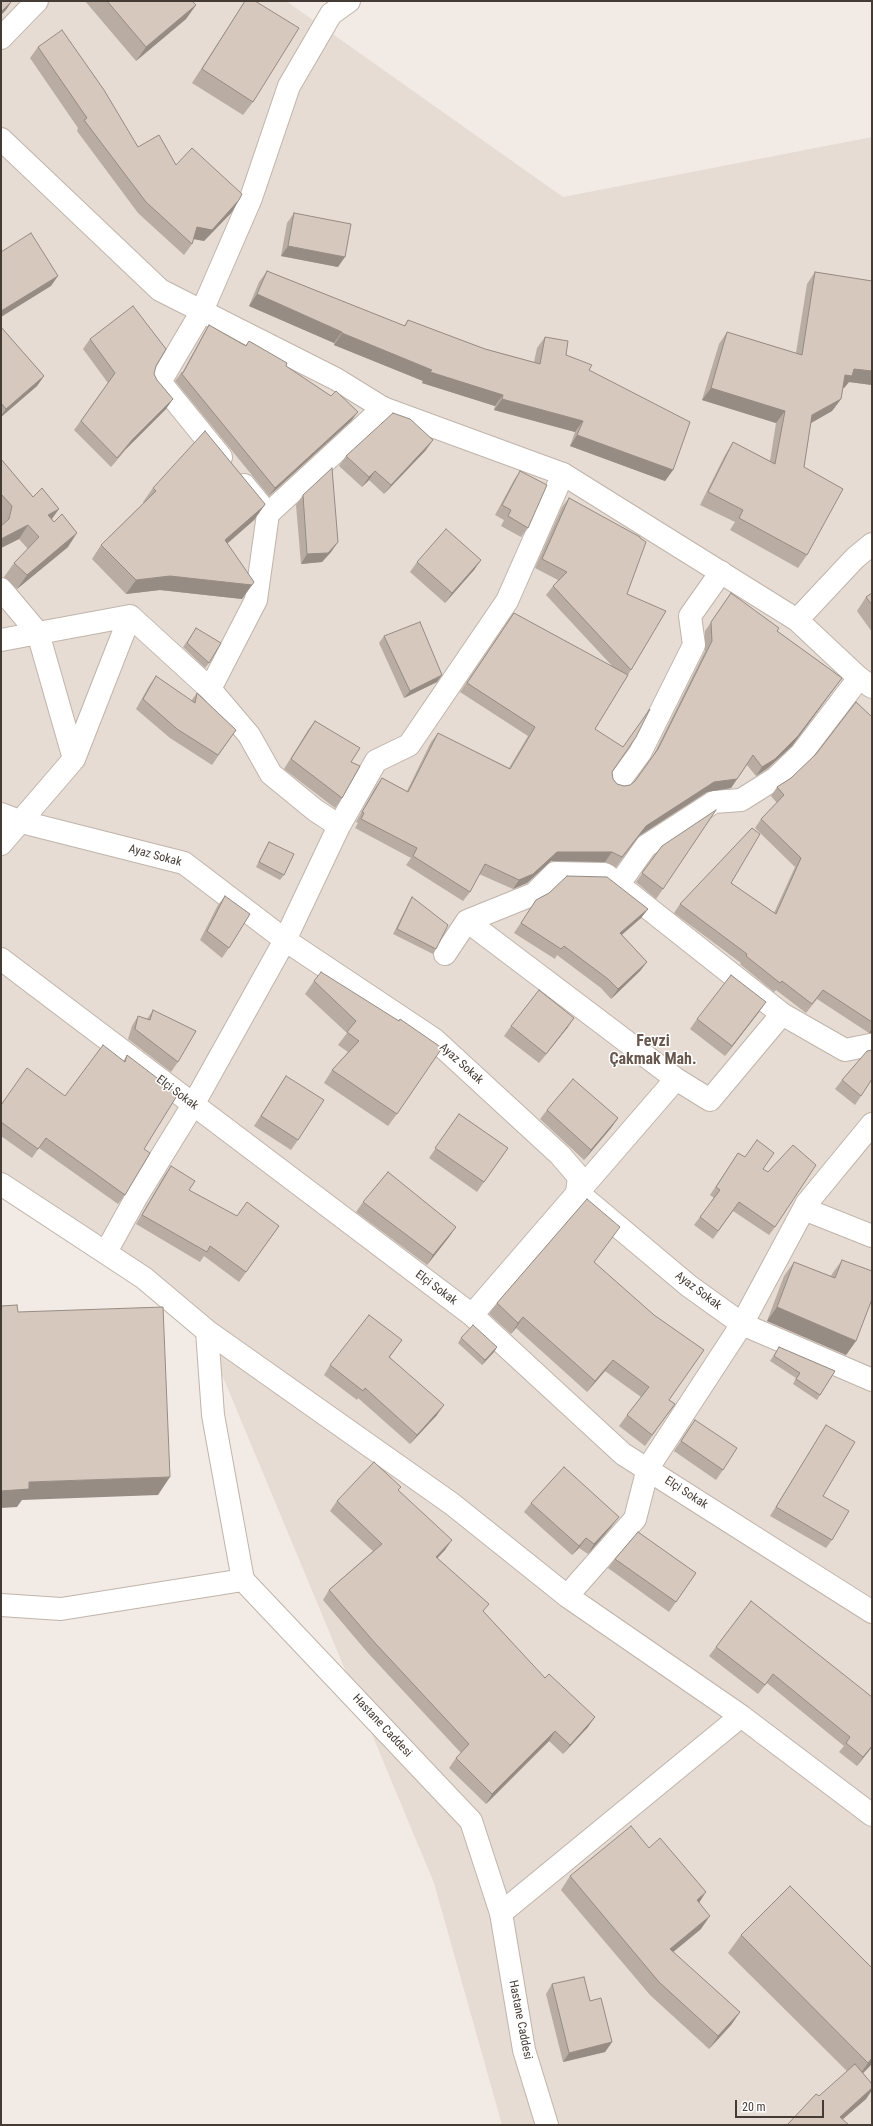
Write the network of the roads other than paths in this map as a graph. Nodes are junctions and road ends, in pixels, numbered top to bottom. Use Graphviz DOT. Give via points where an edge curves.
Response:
graph roads {
  1 [pos="37,1"];
  2 [pos="349,1"];
  3 [pos="1,38"];
  4 [pos="1,139"];
  5 [pos="202,311"];
  6 [pos="383,408"];
  7 [pos="563,474"];
  8 [pos="268,514"];
  9 [pos="872,544"];
  10 [pos="721,572"];
  11 [pos="1,589"];
  12 [pos="130,616"];
  13 [pos="797,620"];
  14 [pos="38,633"];
  15 [pos="1,640"];
  16 [pos="866,682"];
  17 [pos="210,689"];
  18 [pos="74,759"];
  19 [pos="618,782"];
  20 [pos="1,814"];
  21 [pos="22,822"];
  22 [pos="338,826"];
  23 [pos="1,844"];
  24 [pos="619,884"];
  25 [pos="467,921"];
  26 [pos="285,940"];
  27 [pos="445,954"];
  28 [pos="1,959"];
  29 [pos="782,1014"];
  30 [pos="871,1044"];
  31 [pos="676,1079"];
  32 [pos="193,1105"];
  33 [pos="872,1124"];
  34 [pos="1,1184"];
  35 [pos="577,1192"];
  36 [pos="804,1209"];
  37 [pos="872,1236"];
  38 [pos="106,1252"];
  39 [pos="472,1315"];
  40 [pos="742,1324"];
  41 [pos="207,1331"];
  42 [pos="872,1380"];
  43 [pos="648,1468"];
  44 [pos="243,1580"];
  45 [pos="567,1596"];
  46 [pos="1,1604"];
  47 [pos="872,1612"];
  48 [pos="741,1716"];
  49 [pos="872,1815"];
  50 [pos="502,1913"];
  51 [pos="547,2125"];
  1 -- 3 [label="street"];
  2 -- 5 [label="street" via="331,14 289,86 251,198"];
  4 -- 5 [label="street" via="160,290"];
  5 -- 6 [label="street" via="336,379"];
  5 -- 8 [label="street" via="160,382"];
  6 -- 7 [label="street"];
  6 -- 8 [label="street"];
  7 -- 10 [label="street"];
  7 -- 22 [label="street" via="507,601 409,745 376,761"];
  8 -- 17 [label="street" via="256,600"];
  9 -- 13 [label="street" via="855,558"];
  10 -- 13 [label="street"];
  10 -- 19 [label="street" via="690,616 694,645 640,753"];
  11 -- 14 [label="street"];
  12 -- 14 [label="street"];
  12 -- 17 [label="street"];
  12 -- 18 [label="street"];
  13 -- 16 [label="street"];
  14 -- 15 [label="street"];
  14 -- 18 [label="street"];
  16 -- 24 [label="street" via="776,778 741,800 714,802 646,846"];
  17 -- 22 [label="street" via="249,735 271,774"];
  18 -- 21 [label="street"];
  20 -- 21 [label="street, Ayaz Sokak"];
  21 -- 23 [label="street"];
  21 -- 26 [label="street, Ayaz Sokak" via="184,863"];
  22 -- 26 [label="street"];
  24 -- 25 [label="street" via="606,874 555,873 534,894"];
  24 -- 29 [label="street"];
  25 -- 27 [label="street"];
  25 -- 31 [label="street"];
  26 -- 32 [label="street"];
  26 -- 35 [label="street, Ayaz Sokak" via="434,1040 560,1155 579,1177"];
  28 -- 32 [label="street, Elçi Sokak"];
  29 -- 30 [label="street" via="845,1050"];
  29 -- 31 [label="street" via="710,1100"];
  31 -- 35 [label="street"];
  32 -- 38 [label="street"];
  32 -- 39 [label="street, Elçi Sokak"];
  33 -- 36 [label="street"];
  34 -- 38 [label="street"];
  35 -- 39 [label="street"];
  35 -- 40 [label="street, Ayaz Sokak" via="689,1286"];
  36 -- 37 [label="street"];
  36 -- 40 [label="street"];
  38 -- 41 [label="street" via="144,1278"];
  39 -- 43 [label="street, Elçi Sokak" via="623,1454"];
  40 -- 42 [label="street, Ayaz Sokak"];
  40 -- 43 [label="street"];
  41 -- 44 [label="street" via="213,1415"];
  41 -- 45 [label="street" via="452,1504"];
  43 -- 45 [label="street" via="636,1519"];
  43 -- 47 [label="street, Elçi Sokak"];
  44 -- 46 [label="street" via="61,1609"];
  44 -- 50 [label="street, Hastane Caddesi" via="471,1821"];
  45 -- 48 [label="street"];
  48 -- 49 [label="street"];
  48 -- 50 [label="street"];
  50 -- 51 [label="street, Hastane Caddesi" via="524,2050"];
}
